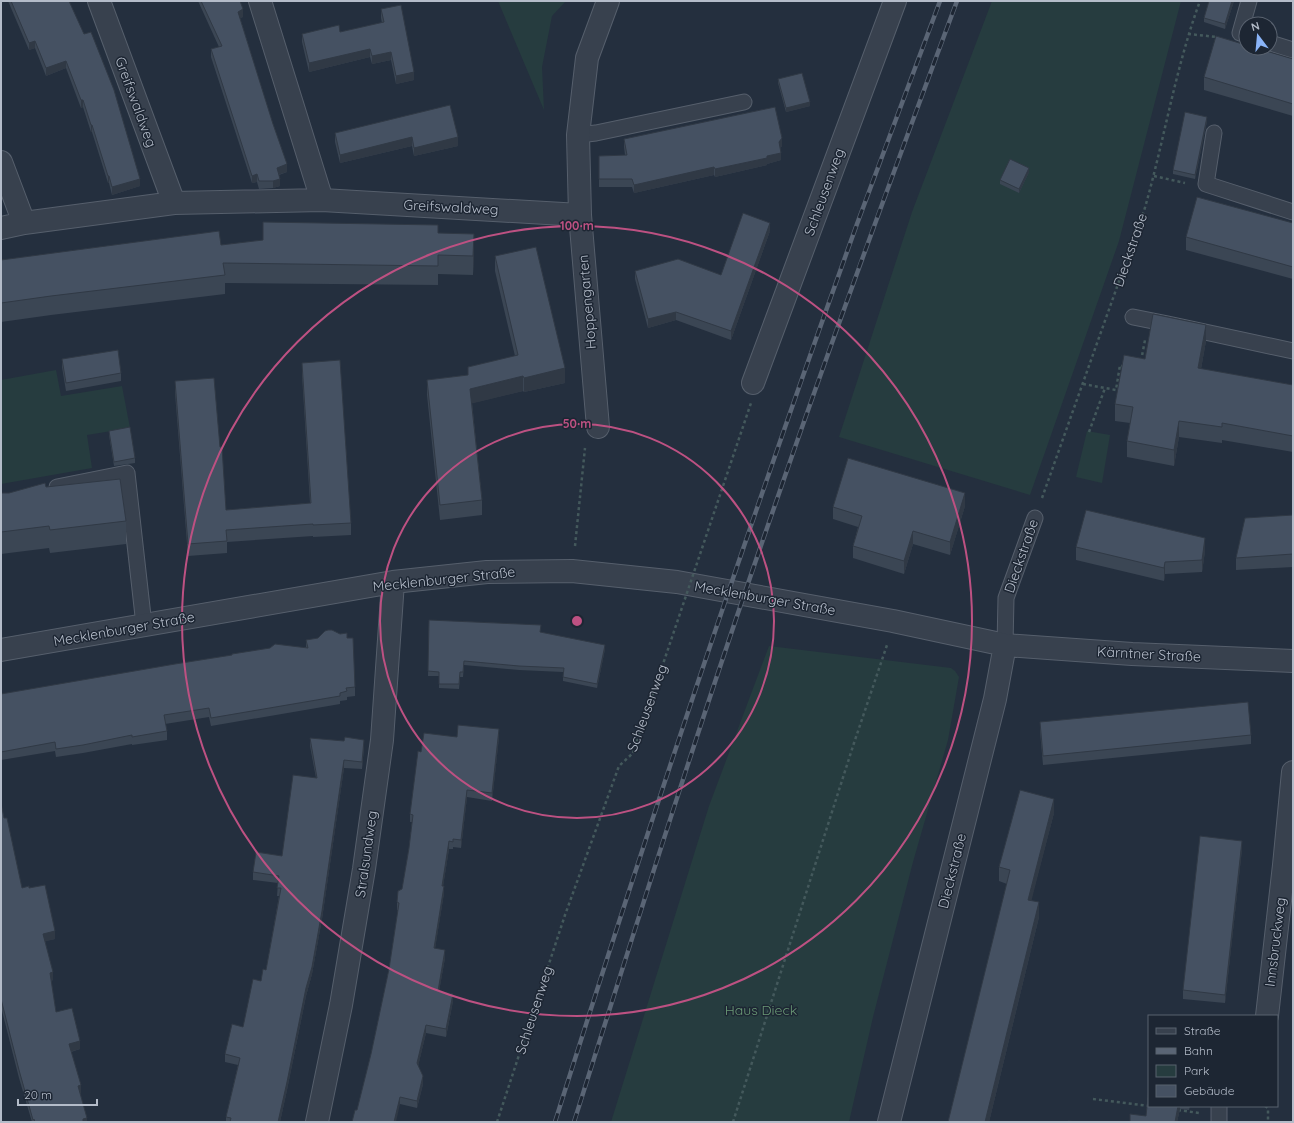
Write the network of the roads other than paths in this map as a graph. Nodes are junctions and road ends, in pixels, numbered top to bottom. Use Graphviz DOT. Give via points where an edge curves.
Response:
graph roads {
  1 [pos="99,1"];
  2 [pos="260,1"];
  3 [pos="608,1"];
  4 [pos="895,1"];
  5 [pos="1249,1"];
  6 [pos="1245,16"];
  7 [pos="1278,45"];
  8 [pos="1293,50"];
  9 [pos="744,102"];
  10 [pos="1214,133"];
  11 [pos="578,135"];
  12 [pos="1,162"];
  13 [pos="322,200"];
  14 [pos="174,203"];
  15 [pos="1293,212"];
  16 [pos="580,215"];
  17 [pos="24,223"];
  18 [pos="1,228"];
  19 [pos="1132,317"];
  20 [pos="1293,351"];
  21 [pos="752,393"];
  22 [pos="598,427"];
  23 [pos="46,490"];
  24 [pos="1035,518"];
  25 [pos="393,582"];
  26 [pos="144,625"];
  27 [pos="1005,645"];
  28 [pos="1,650"];
  29 [pos="1293,660"];
  30 [pos="1293,772"];
  31 [pos="1267,1015"];
  32 [pos="317,1122"];
  33 [pos="889,1122"];
  1 -- 14 [label="street, Greifswaldweg"];
  2 -- 13 [label="street"];
  3 -- 11 [label="street, Hoppengarten" via="587,58"];
  4 -- 21 [label="street, Schleusenweg"];
  5 -- 6 [label="lane"];
  7 -- 8 [label="lane"];
  9 -- 11 [label="lane"];
  10 -- 15 [label="lane" via="1206,184"];
  11 -- 16 [label="street, Hoppengarten"];
  12 -- 17 [label="street"];
  13 -- 14 [label="street, Greifswaldweg"];
  13 -- 16 [label="street, Greifswaldweg"];
  14 -- 17 [label="street, Greifswaldweg"];
  16 -- 22 [label="street, Hoppengarten"];
  17 -- 18 [label="street, Greifswaldweg"];
  19 -- 20 [label="lane"];
  23 -- 26 [label="lane" via="127,473"];
  24 -- 27 [label="lane, Dieckstraße" via="1006,598"];
  25 -- 26 [label="street, Mecklenburger Straße"];
  25 -- 27 [label="street, Mecklenburger Straße" via="487,572 572,571 677,582 893,621"];
  25 -- 32 [label="street, Stralsundweg" via="382,740 364,869 341,1005"];
  26 -- 28 [label="street, Mecklenburger Straße"];
  27 -- 29 [label="street, Kärntner Straße" via="1132,654"];
  27 -- 33 [label="street, Dieckstraße" via="995,699"];
  30 -- 31 [label="street, Innsbruckweg"];
}
